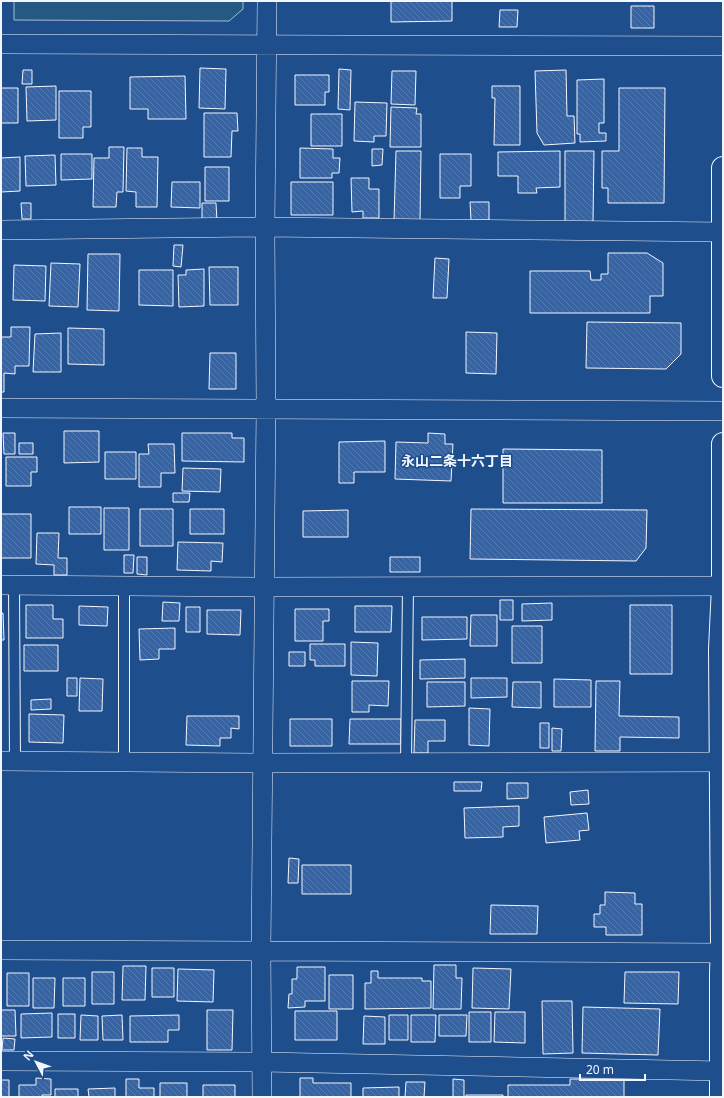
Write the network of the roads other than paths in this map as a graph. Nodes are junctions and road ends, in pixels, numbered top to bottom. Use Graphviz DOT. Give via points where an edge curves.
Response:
graph roads {
  1 [pos="267,1"];
  2 [pos="1,44"];
  3 [pos="268,45"];
  4 [pos="723,46"];
  5 [pos="723,168"];
  6 [pos="265,227"];
  7 [pos="1,230"];
  8 [pos="722,232"];
  9 [pos="723,376"];
  10 [pos="1,408"];
  11 [pos="266,408"];
  12 [pos="723,411"];
  13 [pos="723,444"];
  14 [pos="8,585"];
  15 [pos="124,586"];
  16 [pos="408,586"];
  17 [pos="723,586"];
  18 [pos="263,587"];
  19 [pos="722,649"];
  20 [pos="8,761"];
  21 [pos="124,762"];
  22 [pos="722,762"];
  23 [pos="263,763"];
  24 [pos="406,763"];
  25 [pos="722,946"];
  26 [pos="1,950"];
  27 [pos="260,951"];
  28 [pos="1,1061"];
  29 [pos="262,1062"];
  30 [pos="721,1071"];
  31 [pos="262,1097"];
  32 [pos="721,1097"];
  1 -- 3 [label="street"];
  2 -- 3 [label="street"];
  3 -- 4 [label="street"];
  3 -- 6 [label="street"];
  5 -- 8 [label="highway"];
  6 -- 7 [label="street"];
  6 -- 8 [label="street"];
  6 -- 11 [label="street"];
  8 -- 9 [label="highway"];
  10 -- 11 [label="street"];
  11 -- 12 [label="street"];
  11 -- 18 [label="street"];
  13 -- 17 [label="highway"];
  14 -- 15 [label="street"];
  14 -- 20 [label="lane"];
  15 -- 18 [label="street"];
  15 -- 21 [label="lane"];
  16 -- 17 [label="street"];
  16 -- 18 [label="street"];
  16 -- 24 [label="lane"];
  17 -- 19 [label="highway"];
  18 -- 23 [label="street"];
  19 -- 22 [label="highway"];
  20 -- 21 [label="street"];
  21 -- 23 [label="street"];
  22 -- 24 [label="street"];
  22 -- 25 [label="highway"];
  23 -- 24 [label="street"];
  23 -- 27 [label="street"];
  25 -- 27 [label="street"];
  25 -- 30 [label="highway"];
  26 -- 27 [label="street"];
  27 -- 29 [label="street"];
  28 -- 29 [label="street"];
  29 -- 30 [label="street"];
  29 -- 31 [label="street"];
  30 -- 32 [label="highway"];
}
